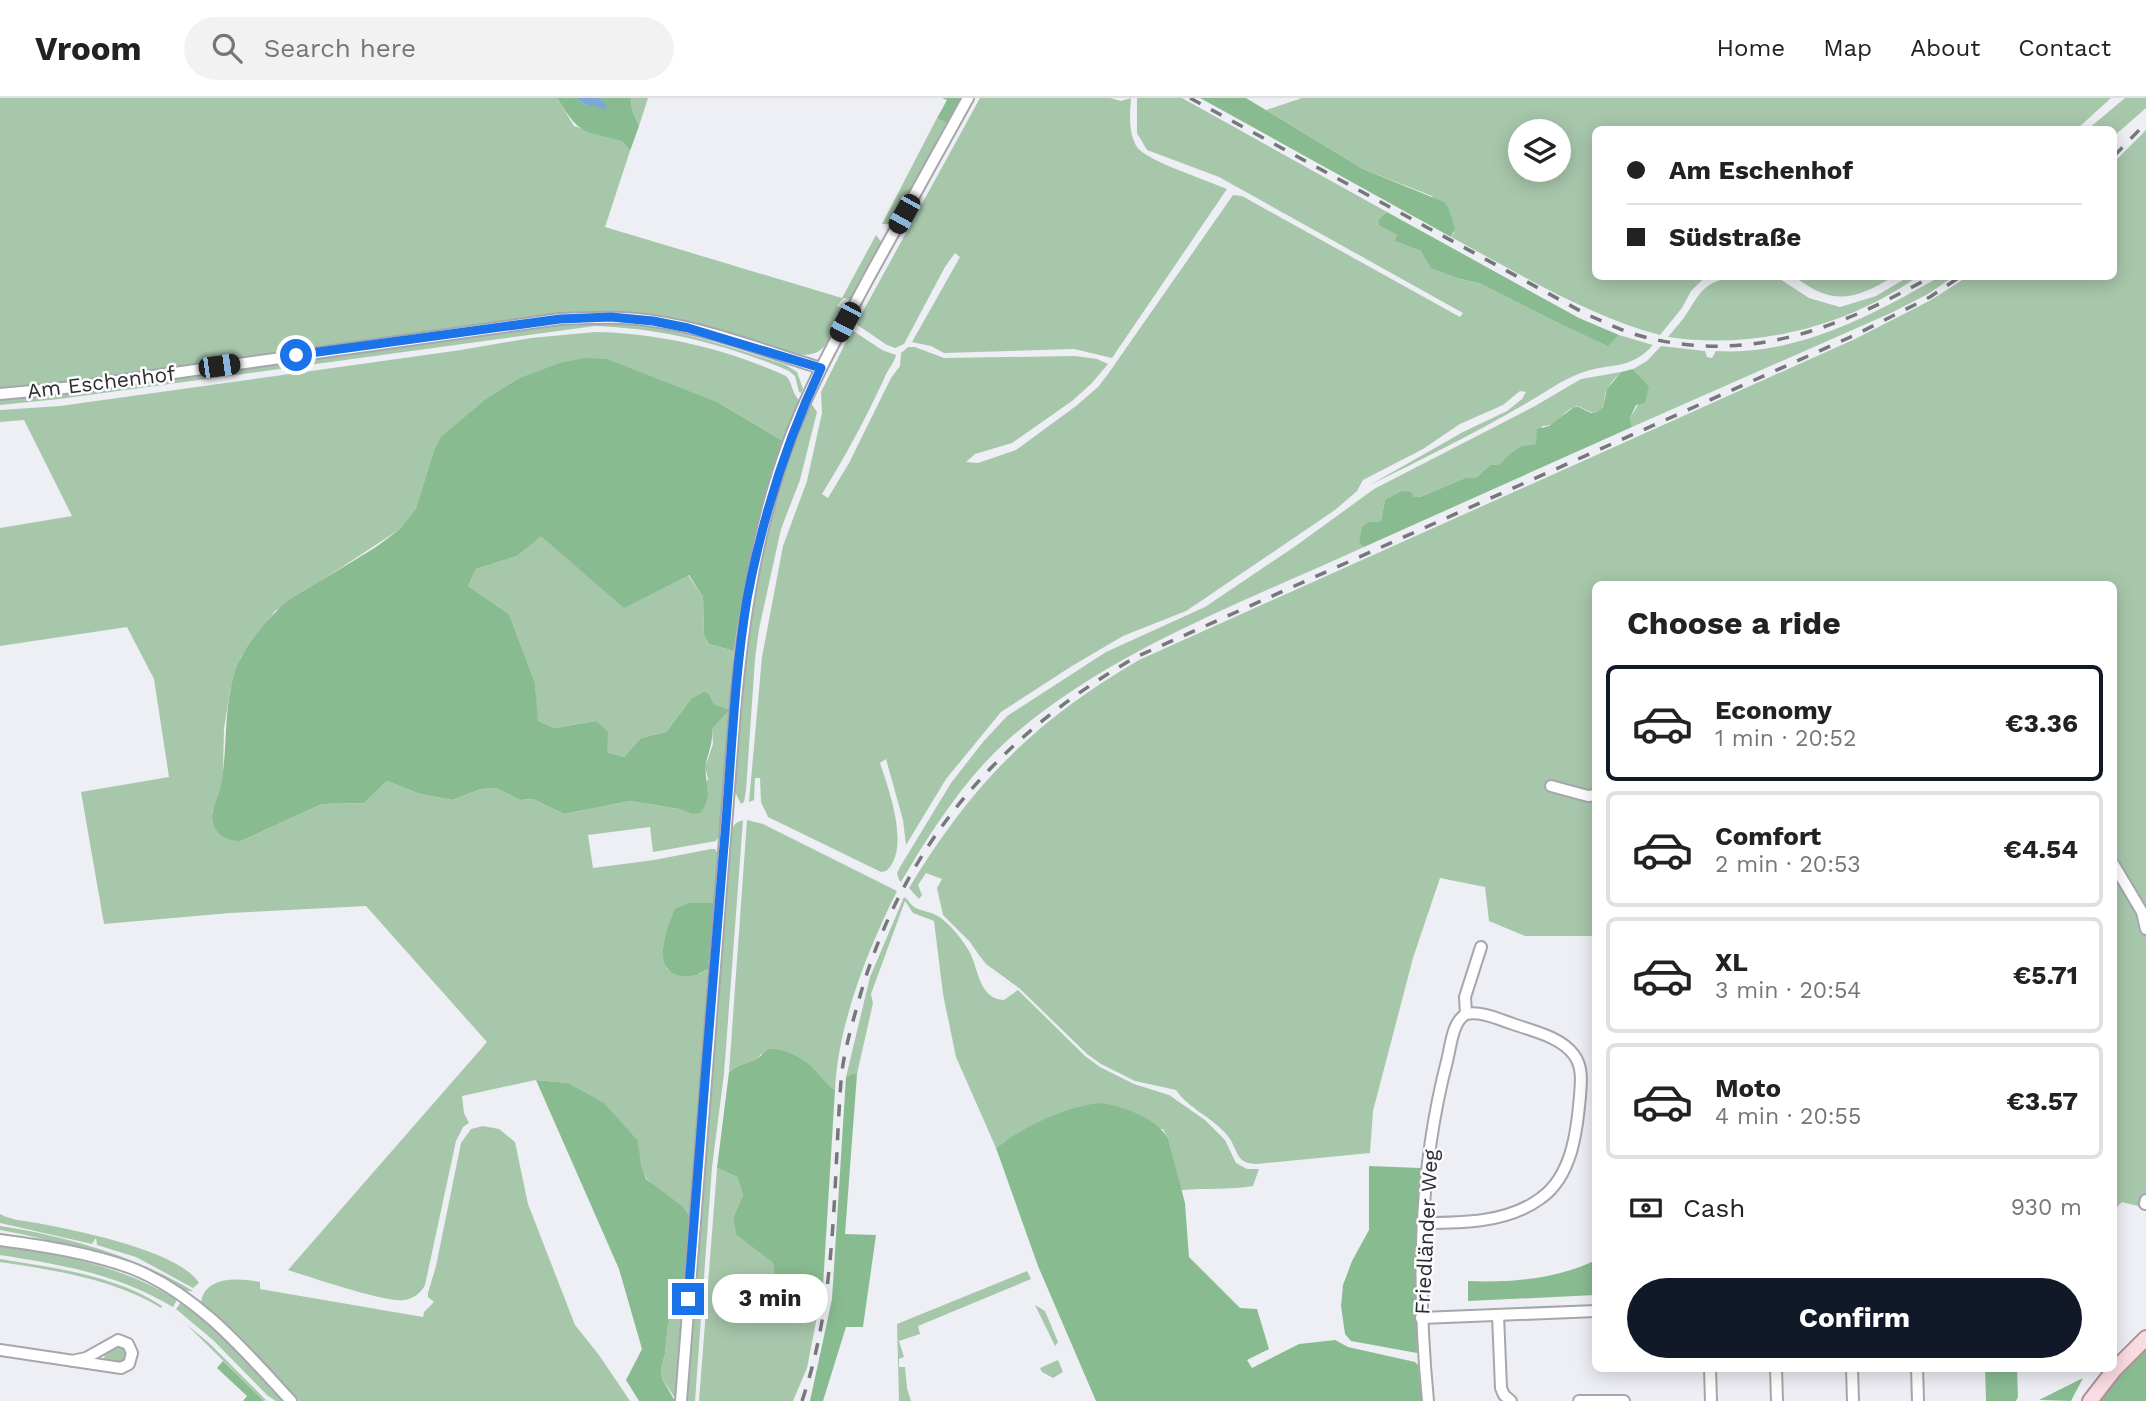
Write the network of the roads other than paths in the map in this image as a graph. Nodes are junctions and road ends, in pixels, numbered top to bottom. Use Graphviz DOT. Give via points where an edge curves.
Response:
graph roads {
  1 [pos="968,98"];
  2 [pos="821,368"];
  3 [pos="0,394"];
  4 [pos="1551,786"];
  5 [pos="1592,796"];
  6 [pos="2117,869"];
  7 [pos="2146,929"];
  8 [pos="1480,947"];
  9 [pos="1466,1014"];
  10 [pos="1422,1223"];
  11 [pos="0,1240"];
  12 [pos="1592,1311"];
  13 [pos="1498,1315"];
  14 [pos="1421,1318"];
  15 [pos="2146,1338"];
  16 [pos="0,1350"];
  17 [pos="72,1362"];
  18 [pos="2117,1367"];
  19 [pos="1710,1372"];
  20 [pos="1776,1372"];
  21 [pos="1852,1372"];
  22 [pos="1917,1372"];
  23 [pos="2112,1372"];
  24 [pos="291,1401"];
  25 [pos="681,1401"];
  26 [pos="1428,1401"];
  27 [pos="1511,1401"];
  28 [pos="1579,1401"];
  29 [pos="1624,1401"];
  30 [pos="1711,1401"];
  31 [pos="1777,1401"];
  32 [pos="1853,1401"];
  33 [pos="1918,1401"];
  34 [pos="2090,1401"];
  1 -- 2 [label="street"];
  2 -- 3 [label="street, Am Eschenhof" via="688,328 611,317 560,319"];
  2 -- 25 [label="street" via="767,511 747,600"];
  4 -- 5 [label="street"];
  6 -- 7 [label="street" via="2142,912"];
  8 -- 9 [label="street, Friedländer Weg" via="1465,997"];
  9 -- 10 [label="street, Friedländer Weg" via="1457,1022 1443,1078"];
  9 -- 10 [label="street" via="1479,1013 1539,1033 1572,1052 1580,1069 1578,1121 1567,1162 1542,1198 1503,1216"];
  10 -- 14 [label="street, Friedländer Weg"];
  11 -- 24 [label="street" via="106,1260 155,1279 223,1331"];
  12 -- 13 [label="street"];
  13 -- 14 [label="street"];
  13 -- 27 [label="street" via="1501,1388"];
  14 -- 26 [label="street, Friedländer Weg"];
  15 -- 18 [label="main road"];
  16 -- 17 [label="street"];
  17 -- 17 [label="street" via="121,1368 129,1364 132,1353 128,1343 118,1340"];
  19 -- 30 [label="street"];
  20 -- 31 [label="street"];
  21 -- 32 [label="street"];
  22 -- 33 [label="street"];
  23 -- 34 [label="main road"];
  28 -- 29 [label="street"];
}
